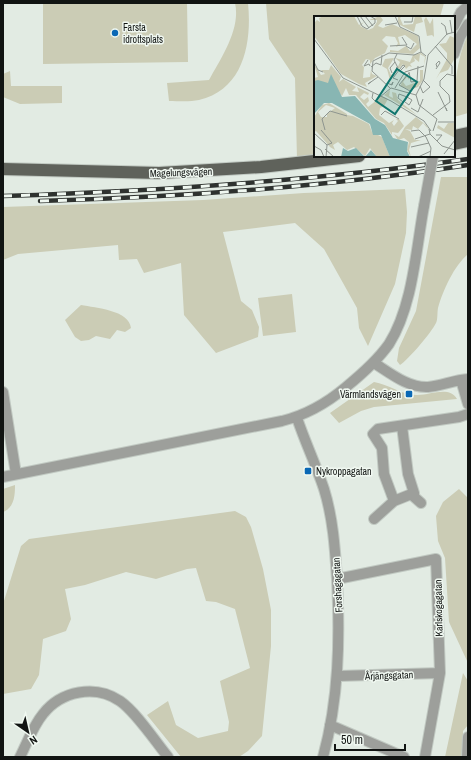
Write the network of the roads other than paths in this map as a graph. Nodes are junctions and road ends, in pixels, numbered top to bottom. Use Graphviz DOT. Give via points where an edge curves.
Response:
graph roads {
  1 [pos="468,6"];
  2 [pos="455,24"];
  3 [pos="468,24"];
  4 [pos="455,51"];
  5 [pos="468,133"];
  6 [pos="455,136"];
  7 [pos="468,141"];
  8 [pos="455,144"];
  9 [pos="350,157"];
  10 [pos="432,157"];
  11 [pos="3,169"];
  12 [pos="374,363"];
  13 [pos="465,380"];
  14 [pos="3,392"];
  15 [pos="468,404"];
  16 [pos="468,414"];
  17 [pos="297,418"];
  18 [pos="402,426"];
  19 [pos="16,474"];
  20 [pos="3,477"];
  21 [pos="412,495"];
  22 [pos="394,501"];
  23 [pos="421,503"];
  24 [pos="374,519"];
  25 [pos="337,579"];
  26 [pos="440,673"];
  27 [pos="338,676"];
  28 [pos="330,725"];
  29 [pos="468,737"];
  30 [pos="393,755"];
  31 [pos="20,757"];
  32 [pos="168,757"];
  33 [pos="323,757"];
  34 [pos="404,757"];
  35 [pos="425,757"];
  36 [pos="467,757"];
  1 -- 2 [label="street" via="461,12"];
  3 -- 4 [label="street"];
  5 -- 6 [label="main road"];
  7 -- 8 [label="main road"];
  9 -- 11 [label="main road, Magelungsvägen" via="261,167 182,172 118,173"];
  10 -- 12 [label="street, bridge" via="404,312 389,342"];
  12 -- 13 [label="street" via="416,386 428,387"];
  12 -- 17 [label="street" via="340,392"];
  13 -- 15 [label="street"];
  14 -- 19 [label="street"];
  16 -- 18 [label="street"];
  17 -- 19 [label="street"];
  17 -- 25 [label="street, Forshagagatan" via="324,489 333,528"];
  18 -- 21 [label="street" via="408,474 414,490"];
  18 -- 22 [label="street" via="378,429 373,434 382,448 384,474"];
  19 -- 20 [label="street"];
  21 -- 22 [label="street"];
  21 -- 23 [label="street"];
  22 -- 24 [label="street"];
  25 -- 26 [label="street, Karlskogagatan" via="436,559"];
  25 -- 27 [label="street, Forshagagatan"];
  26 -- 27 [label="street, Årjängsgatan"];
  26 -- 35 [label="street, Karlskogagatan"];
  27 -- 28 [label="street, Forshagagatan"];
  28 -- 30 [label="street"];
  28 -- 33 [label="street, Forshagagatan"];
  29 -- 36 [label="street"];
  30 -- 34 [label="street"];
  31 -- 32 [label="street" via="42,714 59,699 82,692 102,693 120,701"];
}
